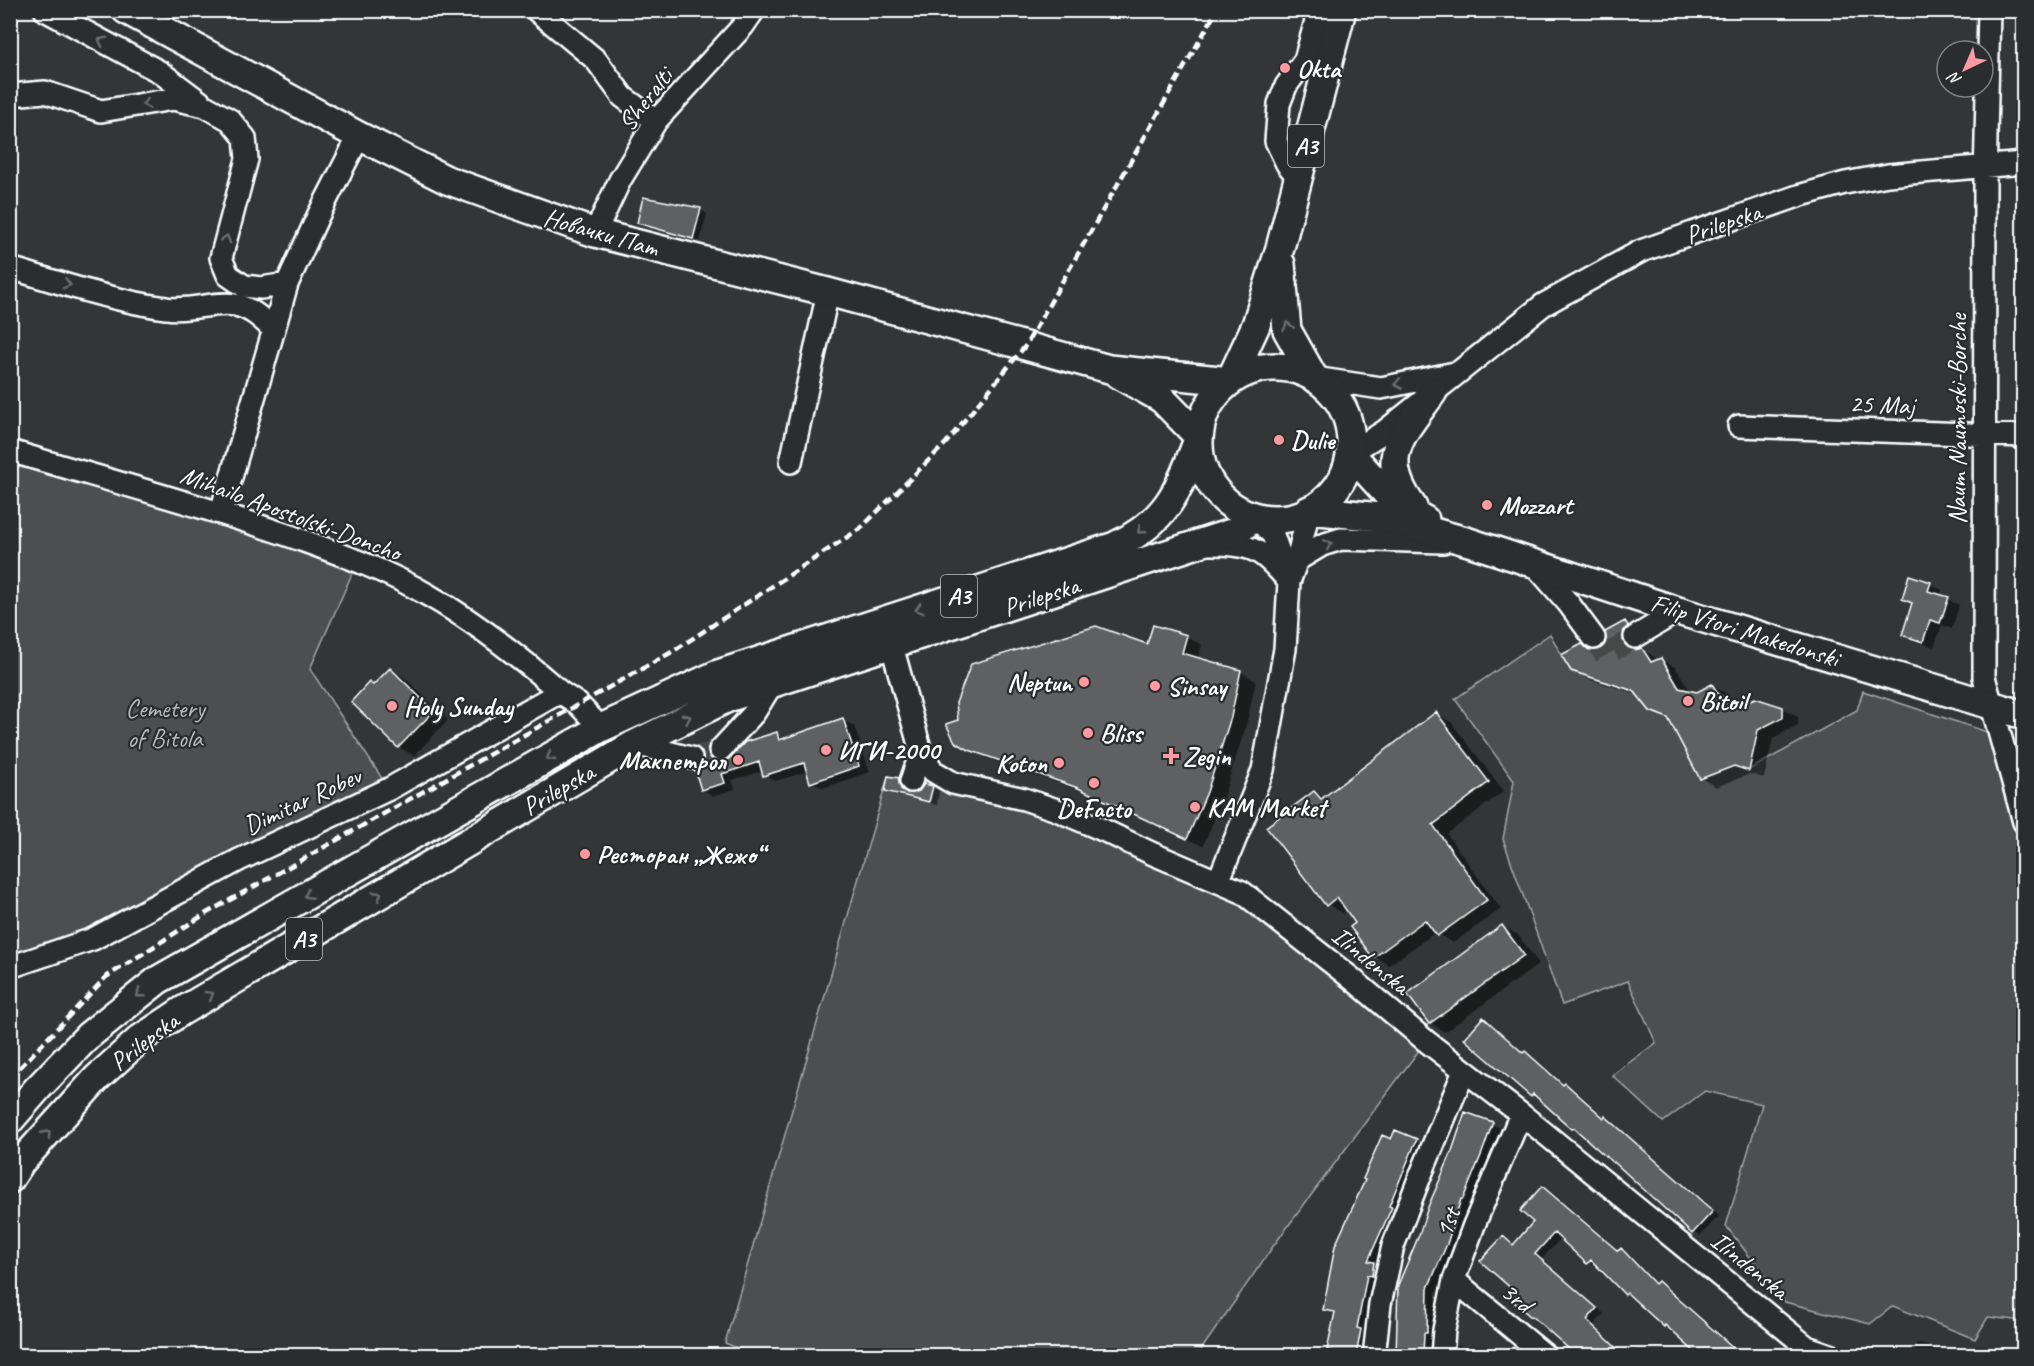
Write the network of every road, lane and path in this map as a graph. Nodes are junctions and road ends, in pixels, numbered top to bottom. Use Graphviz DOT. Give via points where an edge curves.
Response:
graph roads {
  1 [pos="45,10"];
  2 [pos="126,10"];
  3 [pos="536,10"];
  4 [pos="1319,10"];
  5 [pos="1342,10"];
  6 [pos="1989,10"];
  7 [pos="747,16"];
  8 [pos="1322,41"];
  9 [pos="10,95"];
  10 [pos="205,106"];
  11 [pos="656,121"];
  12 [pos="359,136"];
  13 [pos="2024,163"];
  14 [pos="1985,167"];
  15 [pos="1298,177"];
  16 [pos="595,233"];
  17 [pos="1280,248"];
  18 [pos="10,268"];
  19 [pos="287,284"];
  20 [pos="828,292"];
  21 [pos="273,329"];
  22 [pos="1250,339"];
  23 [pos="1109,369"];
  24 [pos="1456,373"];
  25 [pos="1192,376"];
  26 [pos="1314,378"];
  27 [pos="1230,381"];
  28 [pos="1433,392"];
  29 [pos="1176,413"];
  30 [pos="1739,426"];
  31 [pos="1984,435"];
  32 [pos="2024,436"];
  33 [pos="1199,437"];
  34 [pos="10,451"];
  35 [pos="1350,453"];
  36 [pos="791,462"];
  37 [pos="1179,487"];
  38 [pos="1309,510"];
  39 [pos="221,512"];
  40 [pos="1255,517"];
  41 [pos="1421,518"];
  42 [pos="1469,542"];
  43 [pos="1199,544"];
  44 [pos="1297,560"];
  45 [pos="1534,564"];
  46 [pos="1289,582"];
  47 [pos="1678,611"];
  48 [pos="1635,637"];
  49 [pos="1594,638"];
  50 [pos="892,646"];
  51 [pos="772,682"];
  52 [pos="560,692"];
  53 [pos="1992,704"];
  54 [pos="2024,715"];
  55 [pos="601,728"];
  56 [pos="634,744"];
  57 [pos="720,750"];
  58 [pos="2024,752"];
  59 [pos="921,753"];
  60 [pos="691,758"];
  61 [pos="2012,774"];
  62 [pos="911,781"];
  63 [pos="2024,822"];
  64 [pos="1218,882"];
  65 [pos="10,967"];
  66 [pos="1464,1071"];
  67 [pos="1521,1114"];
  68 [pos="10,1120"];
  69 [pos="10,1179"];
  70 [pos="1454,1280"];
  71 [pos="1804,1351"];
  72 [pos="1374,1356"];
  73 [pos="1442,1356"];
  74 [pos="1546,1356"];
  75 [pos="1833,1356"];
  10 -- 1 [label="street, one-way" via="160,72"];
  2 -- 12 [label="main road, Новачки Пат"];
  3 -- 11 [label="street" via="596,60 623,97"];
  4 -- 8 [label="street"];
  5 -- 8 [label="main road, A3"];
  6 -- 14 [label="street, Naum Naumoski-Borche"];
  7 -- 11 [label="street, Sheralti"];
  8 -- 15 [label="main road, A3"];
  8 -- 15 [label="street" via="1286,86 1279,104 1276,141"];
  10 -- 9 [label="street, one-way" via="173,99 101,111 45,92"];
  19 -- 10 [label="street, one-way" via="261,288 243,285 228,275 222,258 247,159 245,138 230,120"];
  11 -- 16 [label="street, Sheralti" via="620,180"];
  12 -- 16 [label="main road, Новачки Пат" via="447,180"];
  12 -- 19 [label="street"];
  13 -- 14 [label="street, Prilepska"];
  14 -- 24 [label="street, Prilepska" via="1888,175 1845,183 1641,251 1543,305"];
  14 -- 31 [label="street, Naum Naumoski-Borche"];
  15 -- 17 [label="main road, A3"];
  16 -- 20 [label="main road, Новачки Пат"];
  17 -- 22 [label="main road, A3"];
  26 -- 17 [label="main road, A3, one-way" via="1287,330"];
  18 -- 21 [label="street, one-way" via="167,309 234,305 255,313"];
  19 -- 21 [label="street"];
  20 -- 23 [label="main road, Новачки Пат"];
  20 -- 36 [label="street"];
  21 -- 39 [label="street"];
  22 -- 25 [label="main road" via="1230,359"];
  22 -- 27 [label="main road, A3"];
  23 -- 25 [label="main road"];
  23 -- 29 [label="main road" via="1162,399"];
  24 -- 26 [label="street, Prilepska, one-way" via="1381,387"];
  24 -- 28 [label="street, Prilepska"];
  25 -- 27 [label="main road"];
  26 -- 27 [label="main road, A3" via="1293,369 1271,367 1250,371"];
  26 -- 35 [label="main road, A3" via="1331,392 1343,410 1350,431"];
  27 -- 33 [label="main road, A3" via="1214,396 1203,415"];
  28 -- 35 [label="street, Prilepska"];
  28 -- 41 [label="main road" via="1398,443 1395,461 1396,478"];
  29 -- 33 [label="main road"];
  29 -- 37 [label="main road"];
  30 -- 31 [label="street, 25 Maj"];
  31 -- 32 [label="street, 25 Maj"];
  31 -- 53 [label="street, Naum Naumoski-Borche" via="1984,678"];
  33 -- 37 [label="main road, Prilepska / A3"];
  33 -- 40 [label="main road, A3" via="1200,458 1213,487 1236,509"];
  34 -- 39 [label="street, Mihailo Apostolski-Doncho"];
  35 -- 38 [label="main road, A3" via="1344,476 1330,496"];
  35 -- 41 [label="main road" via="1396,504"];
  37 -- 55 [label="main road, Prilepska / A3, one-way" via="1165,510 1134,537 1115,546 718,674"];
  38 -- 40 [label="main road, A3" via="1274,520"];
  38 -- 42 [label="main road" via="1380,517"];
  38 -- 44 [label="street"];
  39 -- 52 [label="street, Mihailo Apostolski-Doncho" via="358,560 427,594 477,626"];
  40 -- 43 [label="main road, Prilepska / A3" via="1237,531"];
  40 -- 46 [label="street" via="1273,535"];
  41 -- 42 [label="main road"];
  44 -- 42 [label="street, one-way" via="1341,538"];
  42 -- 45 [label="main road, Filip Vtori Makedonski"];
  43 -- 46 [label="street" via="1234,544 1260,552"];
  43 -- 50 [label="main road, Prilepska / A3"];
  44 -- 46 [label="street"];
  45 -- 47 [label="main road, Filip Vtori Makedonski"];
  45 -- 49 [label="street"];
  46 -- 64 [label="street" via="1285,649 1263,770"];
  47 -- 48 [label="street"];
  47 -- 53 [label="main road, Filip Vtori Makedonski"];
  50 -- 51 [label="main road, Prilepska / A3"];
  50 -- 59 [label="street, Ilindenska"];
  56 -- 51 [label="main road, Prilepska / A3, one-way" via="728,698"];
  51 -- 57 [label="street" via="754,713"];
  52 -- 55 [label="street"];
  52 -- 65 [label="street, Dimitar Robev" via="388,789 239,860 93,939"];
  53 -- 54 [label="main road, Filip Vtori Makedonski"];
  53 -- 61 [label="street, Naum Naumoski-Borche"];
  55 -- 68 [label="main road, Prilepska / A3, one-way" via="158,980 88,1036"];
  56 -- 60 [label="street"];
  69 -- 56 [label="main road, Prilepska / A3, one-way" via="97,1078 140,1039"];
  58 -- 61 [label="street"];
  59 -- 62 [label="street"];
  59 -- 64 [label="street, Ilindenska" via="933,771 953,783 1057,810"];
  61 -- 63 [label="street, Naum Naumoski-Borche"];
  64 -- 66 [label="street, Ilindenska" via="1242,892"];
  66 -- 67 [label="street, Ilindenska"];
  66 -- 72 [label="street" via="1393,1246"];
  67 -- 70 [label="street, 1st"];
  67 -- 71 [label="street, Ilindenska"];
  70 -- 73 [label="street, 1st"];
  70 -- 74 [label="street, 3rd"];
  71 -- 75 [label="street, Ilindenska"];
}
